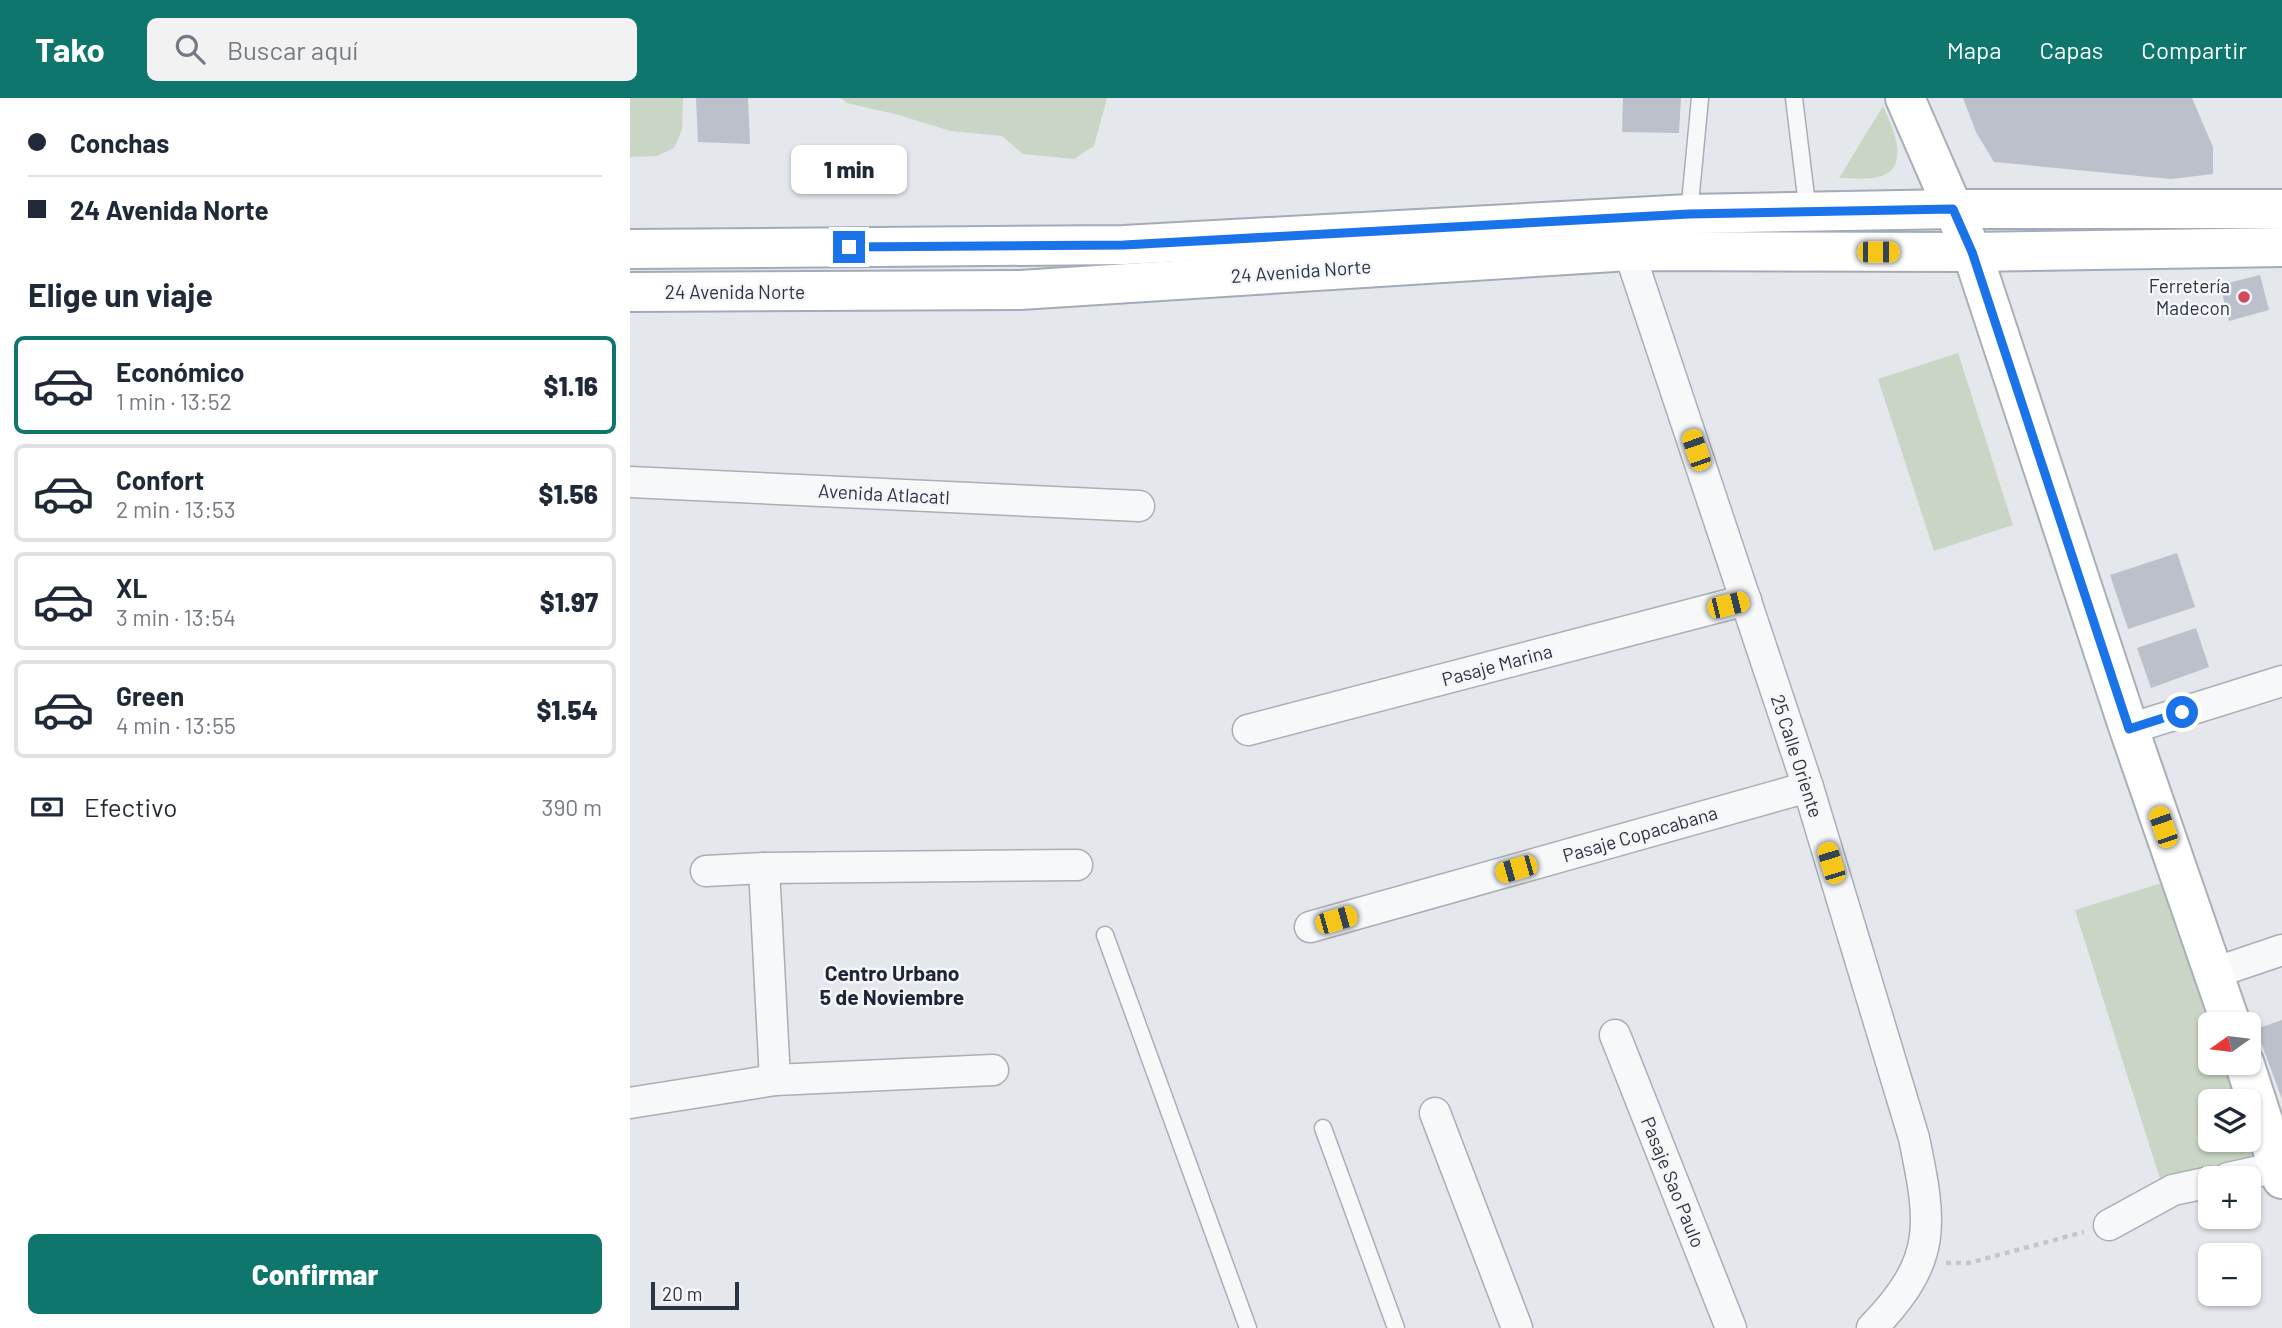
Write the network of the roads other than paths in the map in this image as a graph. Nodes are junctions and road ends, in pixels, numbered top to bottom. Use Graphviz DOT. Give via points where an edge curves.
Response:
graph roads {
  1 [pos="1699,98"];
  2 [pos="1905,98"];
  3 [pos="1797,99"];
  4 [pos="1953,209"];
  5 [pos="2282,209"];
  6 [pos="1808,213"];
  7 [pos="1689,214"];
  8 [pos="1628,234"];
  9 [pos="2282,247"];
  10 [pos="630,249"];
  11 [pos="1972,252"];
  12 [pos="630,292"];
  13 [pos="630,482"];
  14 [pos="1139,506"];
  15 [pos="1746,600"];
  16 [pos="2282,681"];
  17 [pos="2129,729"];
  18 [pos="1248,730"];
  19 [pos="1808,787"];
  20 [pos="1077,864"];
  21 [pos="764,868"];
  22 [pos="706,871"];
  23 [pos="1310,927"];
  24 [pos="1105,935"];
  25 [pos="2282,950"];
  26 [pos="2214,973"];
  27 [pos="2227,1012"];
  28 [pos="1615,1035"];
  29 [pos="993,1070"];
  30 [pos="2248,1075"];
  31 [pos="775,1080"];
  32 [pos="630,1102"];
  33 [pos="1436,1113"];
  34 [pos="1323,1128"];
  35 [pos="2280,1173"];
  36 [pos="2261,1175"];
  37 [pos="2198,1185"];
  38 [pos="2109,1225"];
  39 [pos="1248,1328"];
  40 [pos="1396,1328"];
  41 [pos="1517,1328"];
  42 [pos="1731,1328"];
  43 [pos="1872,1328"];
  1 -- 7 [label="lane"];
  2 -- 4 [label="main road"];
  3 -- 6 [label="lane"];
  4 -- 5 [label="main road, 24 Avenida Norte"];
  4 -- 6 [label="main road, 24 Avenida Norte"];
  4 -- 11 [label="main road"];
  6 -- 7 [label="main road, 24 Avenida Norte"];
  7 -- 8 [label="main road, 24 Avenida Norte"];
  8 -- 10 [label="main road, 24 Avenida Norte"];
  8 -- 11 [label="main road, 24 Avenida Norte"];
  8 -- 12 [label="main road, 24 Avenida Norte" via="1020,290"];
  8 -- 15 [label="street, 25 Calle Oriente"];
  9 -- 11 [label="main road, 24 Avenida Norte"];
  11 -- 17 [label="main road"];
  13 -- 14 [label="street, Avenida Atlacatl"];
  15 -- 18 [label="street, Pasaje Marina"];
  15 -- 19 [label="street, 25 Calle Oriente"];
  16 -- 17 [label="street"];
  17 -- 26 [label="main road"];
  19 -- 23 [label="street, Pasaje Copacabana"];
  19 -- 43 [label="street, 25 Calle Oriente" via="1914,1138 1926,1194 1921,1262 1891,1309"];
  20 -- 21 [label="street"];
  21 -- 22 [label="street"];
  21 -- 31 [label="street"];
  24 -- 39 [label="lane"];
  25 -- 26 [label="street"];
  26 -- 27 [label="main road"];
  28 -- 42 [label="street, Pasaje Sao Paulo"];
  29 -- 31 [label="street"];
  30 -- 35 [label="main road"];
  31 -- 32 [label="street"];
  33 -- 41 [label="street"];
  34 -- 40 [label="lane"];
  35 -- 36 [label="street"];
  37 -- 38 [label="street" via="2173,1190"];
}
